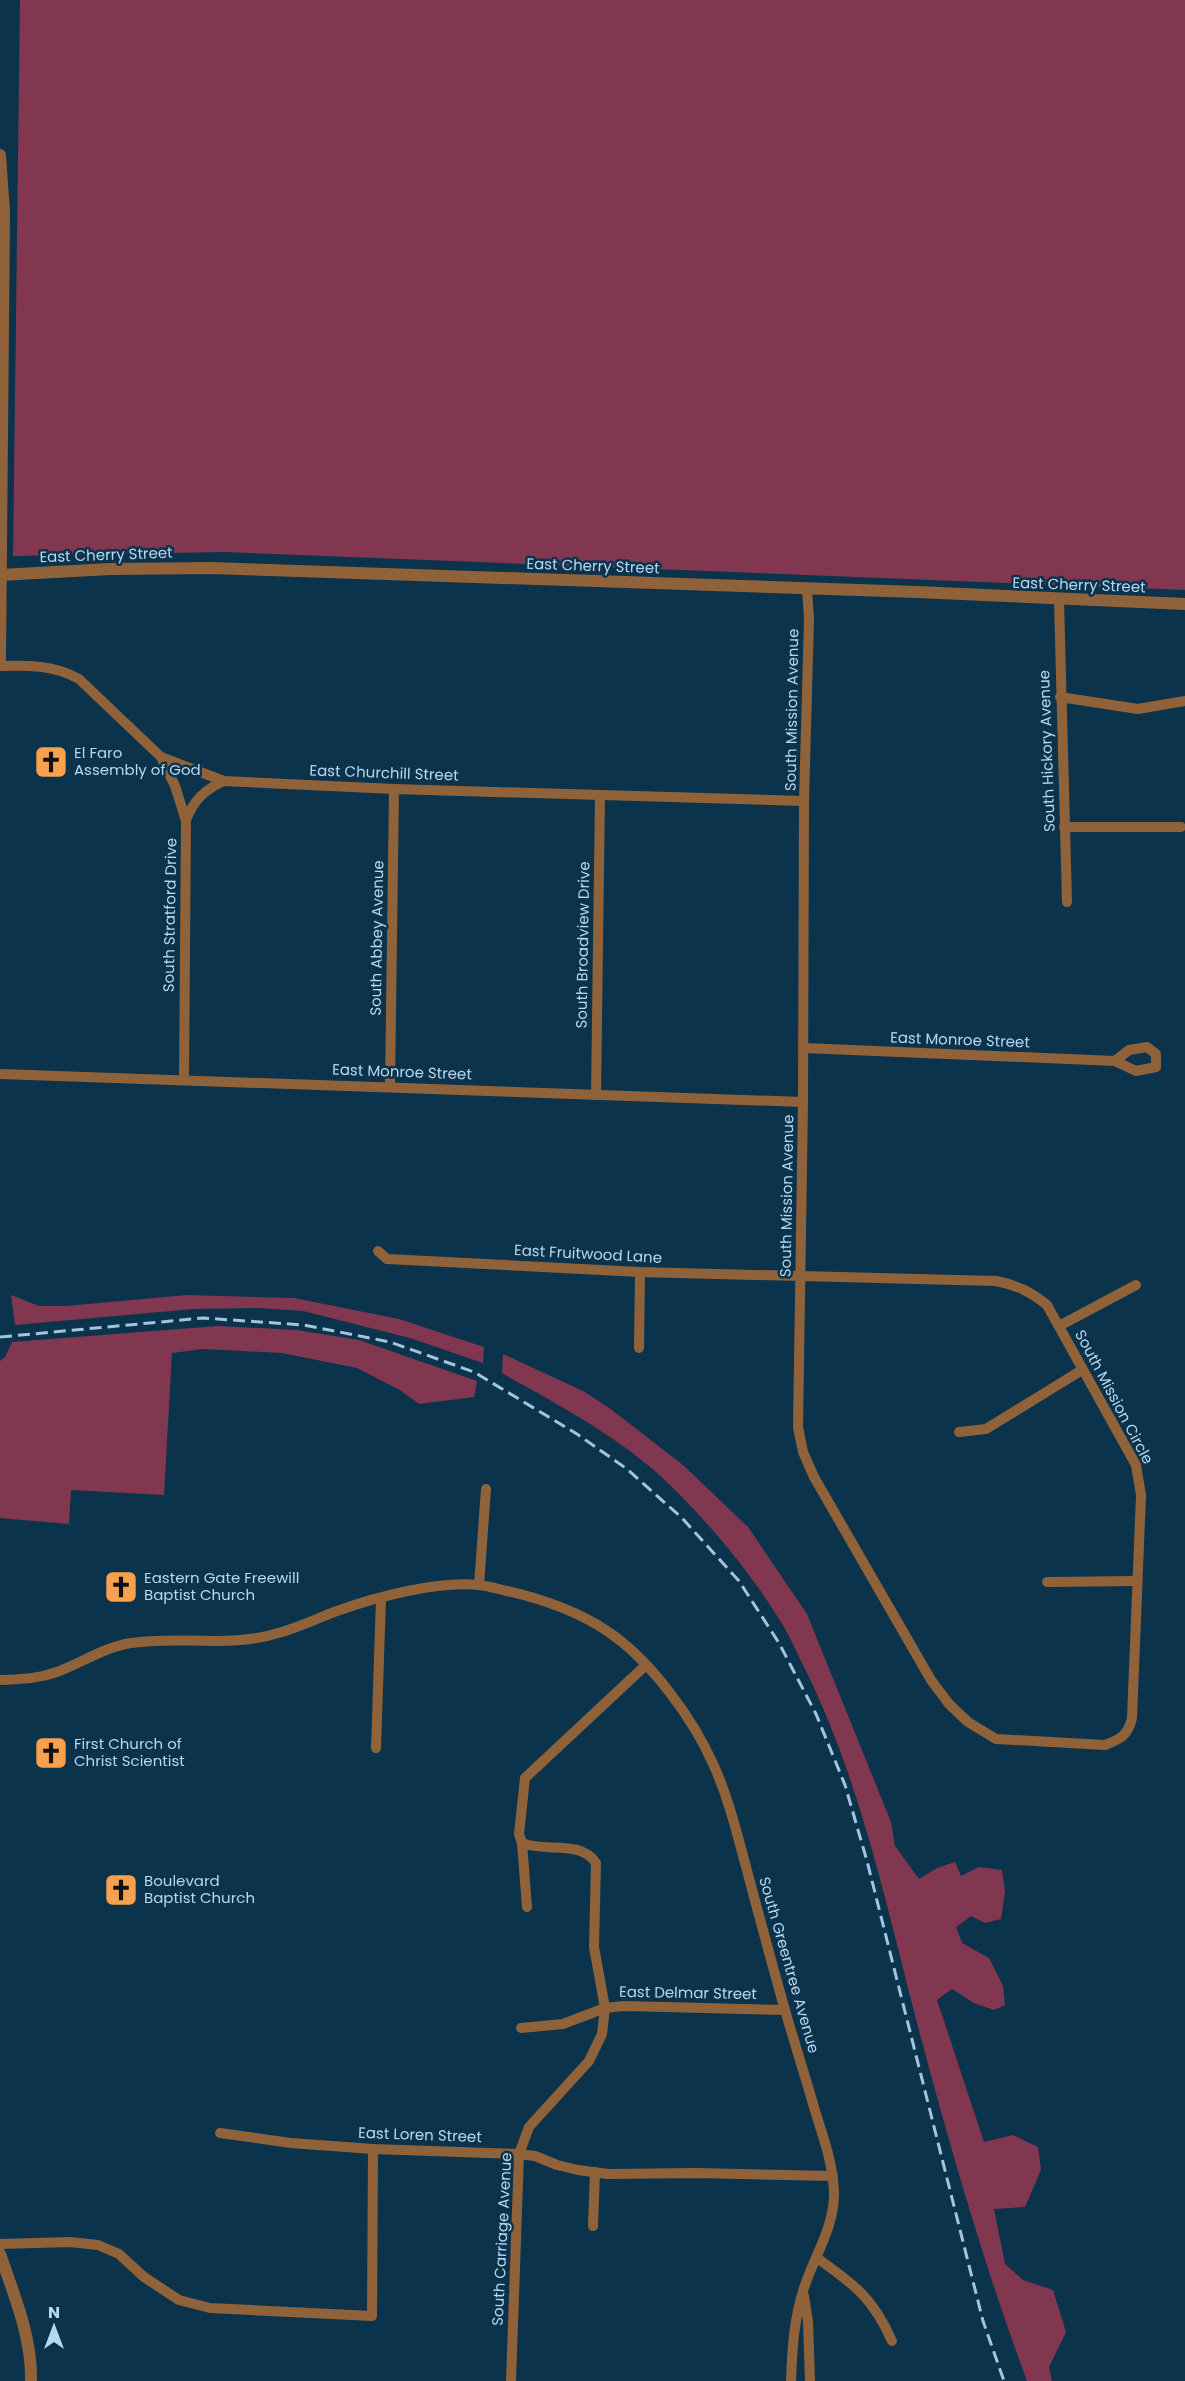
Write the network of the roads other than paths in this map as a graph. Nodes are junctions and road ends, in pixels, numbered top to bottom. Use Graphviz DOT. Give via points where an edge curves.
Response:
graph roads {
  1 [pos="0,155"];
  2 [pos="1,575"];
  3 [pos="807,589"];
  4 [pos="1059,600"];
  5 [pos="1185,604"];
  6 [pos="0,659"];
  7 [pos="0,666"];
  8 [pos="1060,697"];
  9 [pos="1185,701"];
  10 [pos="161,757"];
  11 [pos="224,781"];
  12 [pos="394,789"];
  13 [pos="600,795"];
  14 [pos="804,801"];
  15 [pos="186,821"];
  16 [pos="1064,827"];
  17 [pos="1181,827"];
  18 [pos="1066,902"];
  19 [pos="804,1048"];
  20 [pos="1115,1061"];
  21 [pos="0,1074"];
  22 [pos="184,1078"];
  23 [pos="390,1086"];
  24 [pos="596,1095"];
  25 [pos="803,1102"];
  26 [pos="378,1251"];
  27 [pos="640,1272"];
  28 [pos="801,1277"];
  29 [pos="1136,1285"];
  30 [pos="1059,1326"];
  31 [pos="639,1348"];
  32 [pos="1082,1370"];
  33 [pos="959,1432"];
  34 [pos="486,1489"];
  35 [pos="1137,1581"];
  36 [pos="1047,1582"];
  37 [pos="479,1585"];
  38 [pos="381,1599"];
  39 [pos="646,1665"];
  40 [pos="0,1680"];
  41 [pos="996,1738"];
  42 [pos="376,1748"];
  43 [pos="522,1843"];
  44 [pos="526,1907"];
  45 [pos="605,2008"];
  46 [pos="785,2010"];
  47 [pos="521,2028"];
  48 [pos="220,2133"];
  49 [pos="373,2149"];
  50 [pos="519,2154"];
  51 [pos="595,2172"];
  52 [pos="833,2176"];
  53 [pos="592,2226"];
  54 [pos="0,2244"];
  55 [pos="0,2254"];
  56 [pos="817,2258"];
  57 [pos="803,2289"];
  58 [pos="892,2341"];
  59 [pos="31,2381"];
  60 [pos="511,2381"];
  61 [pos="791,2381"];
  62 [pos="810,2381"];
  1 -- 2 [label="street" via="4,212"];
  2 -- 3 [label="street, East Cherry Street" via="211,568"];
  2 -- 6 [label="street"];
  3 -- 4 [label="street, East Cherry Street"];
  3 -- 14 [label="street, South Mission Avenue"];
  4 -- 5 [label="street, East Cherry Street"];
  4 -- 8 [label="street, South Hickory Avenue"];
  7 -- 10 [label="street, East Churchill Street" via="30,665 65,672 79,680"];
  8 -- 9 [label="street" via="1138,709"];
  8 -- 16 [label="street, South Hickory Avenue"];
  10 -- 11 [label="street, East Churchill Street"];
  10 -- 15 [label="street, South Stratford Drive"];
  11 -- 12 [label="street, East Churchill Street"];
  11 -- 15 [label="street" via="200,795"];
  12 -- 13 [label="street, East Churchill Street"];
  12 -- 23 [label="street, South Abbey Avenue"];
  13 -- 14 [label="street, East Churchill Street"];
  13 -- 24 [label="street, South Broadview Drive"];
  14 -- 19 [label="street, South Mission Avenue"];
  15 -- 22 [label="street, South Stratford Drive"];
  16 -- 17 [label="street"];
  16 -- 18 [label="street, South Hickory Avenue"];
  19 -- 20 [label="street, East Monroe Street"];
  19 -- 25 [label="street, South Mission Avenue"];
  21 -- 22 [label="street, East Monroe Street"];
  22 -- 23 [label="street, East Monroe Street"];
  23 -- 24 [label="street, East Monroe Street"];
  24 -- 25 [label="street, East Monroe Street"];
  25 -- 28 [label="street, South Mission Avenue"];
  26 -- 27 [label="street, East Fruitwood Lane" via="387,1259"];
  27 -- 28 [label="street, East Fruitwood Lane"];
  27 -- 31 [label="street"];
  28 -- 30 [label="street, South Mission Circle" via="1013,1284 1047,1305"];
  28 -- 41 [label="street, South Mission Avenue" via="798,1427 803,1452 931,1680 968,1722"];
  29 -- 30 [label="street"];
  30 -- 32 [label="street, South Mission Circle"];
  32 -- 33 [label="street" via="986,1429"];
  32 -- 35 [label="street, South Mission Circle" via="1139,1475"];
  34 -- 37 [label="street"];
  35 -- 36 [label="street"];
  35 -- 41 [label="street, South Mission Circle" via="1129,1731 1105,1745"];
  37 -- 38 [label="street, South Greentree Avenue" via="427,1589"];
  37 -- 39 [label="street, South Greentree Avenue" via="532,1596 574,1612 609,1632"];
  38 -- 40 [label="street, South Greentree Avenue" via="253,1639 129,1643 41,1677"];
  38 -- 42 [label="street"];
  39 -- 43 [label="street" via="525,1778 519,1834"];
  39 -- 46 [label="street, South Greentree Avenue" via="693,1725 714,1766 731,1811"];
  43 -- 44 [label="street"];
  43 -- 45 [label="street, South Carriage Avenue" via="534,1848 579,1849 590,1853 596,1863 594,1947"];
  45 -- 46 [label="street, East Delmar Street"];
  45 -- 47 [label="street, East Delmar Street" via="563,2024"];
  45 -- 50 [label="street, South Carriage Avenue" via="602,2034 589,2061 529,2127"];
  46 -- 52 [label="street, South Greentree Avenue"];
  48 -- 49 [label="street, East Loren Street"];
  49 -- 50 [label="street, East Loren Street"];
  49 -- 54 [label="street" via="372,2316 210,2308 179,2300 144,2277 119,2254 98,2245"];
  50 -- 51 [label="street, East Loren Street"];
  50 -- 60 [label="street, South Carriage Avenue"];
  51 -- 52 [label="street, East Loren Street"];
  51 -- 53 [label="street"];
  52 -- 56 [label="street, South Greentree Avenue" via="830,2219"];
  55 -- 59 [label="street" via="29,2347"];
  56 -- 57 [label="street, South Greentree Avenue"];
  56 -- 58 [label="street" via="865,2295 882,2317"];
  57 -- 61 [label="street, South Greentree Avenue"];
  57 -- 62 [label="street"];
}
